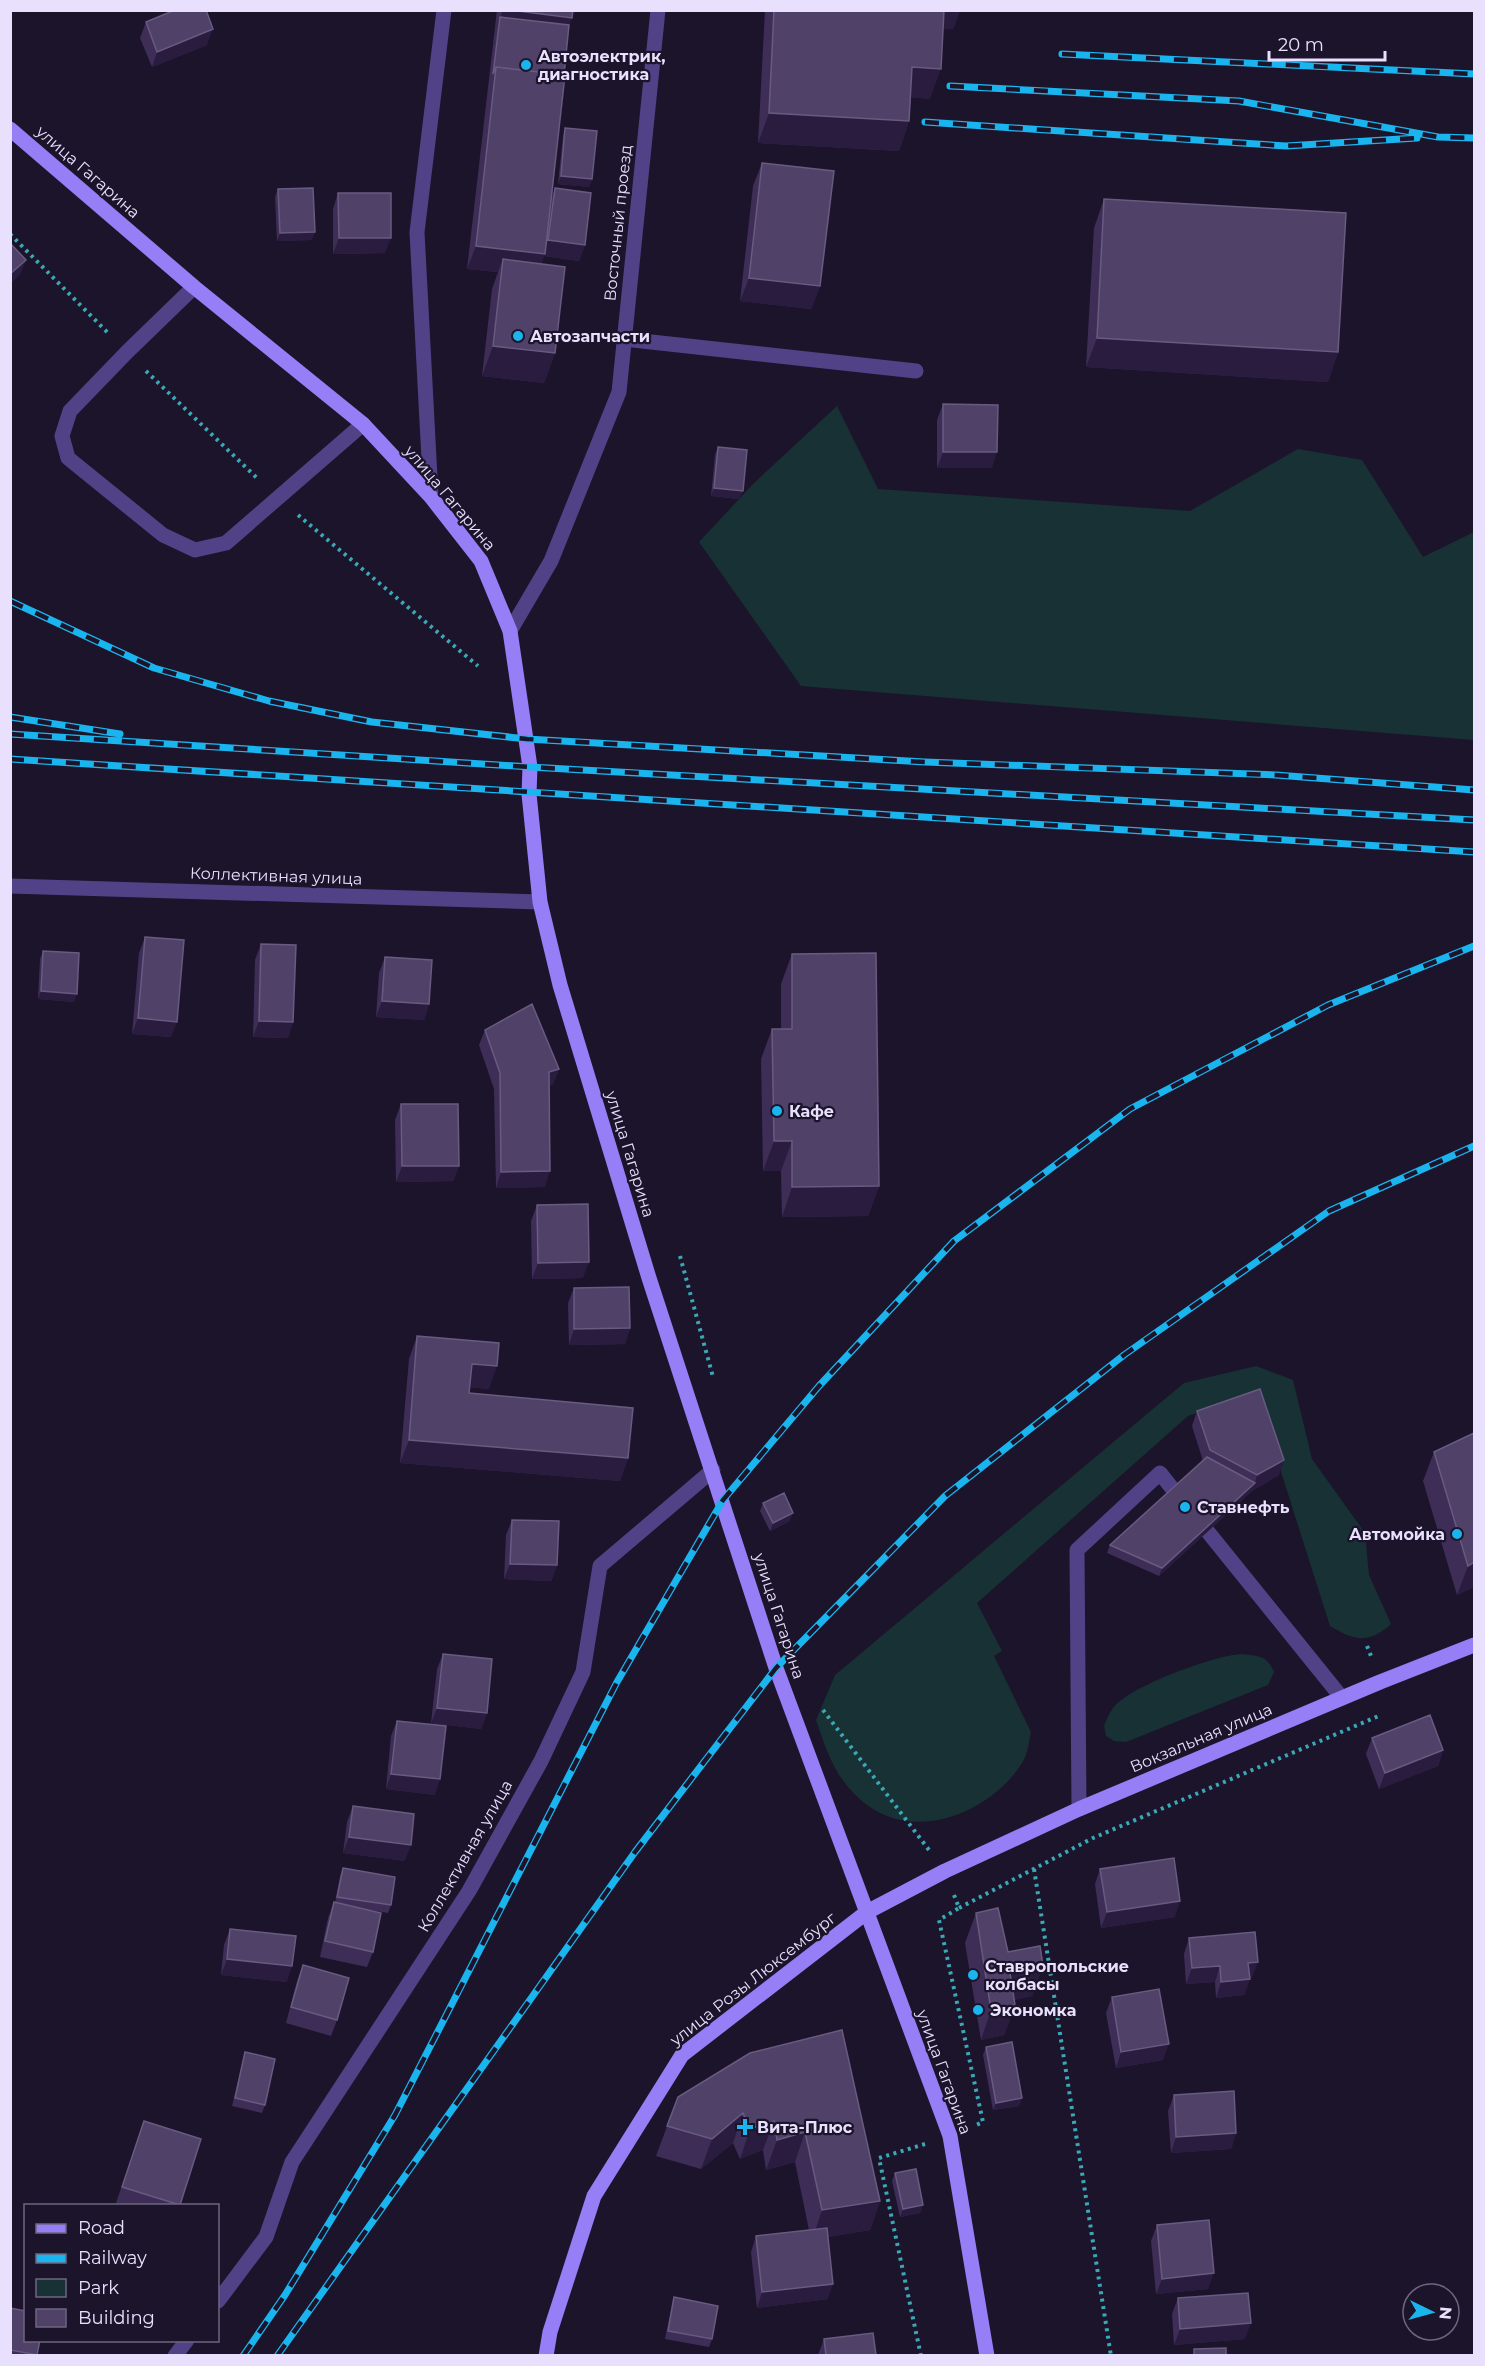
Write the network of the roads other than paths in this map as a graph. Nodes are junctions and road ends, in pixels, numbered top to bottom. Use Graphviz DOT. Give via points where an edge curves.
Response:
graph roads {
  1 [pos="444,10"];
  2 [pos="658,10"];
  3 [pos="10,129"];
  4 [pos="194,288"];
  5 [pos="624,339"];
  6 [pos="916,371"];
  7 [pos="363,424"];
  8 [pos="431,497"];
  9 [pos="510,631"];
  10 [pos="10,886"];
  11 [pos="540,902"];
  12 [pos="713,1470"];
  13 [pos="1175,1492"];
  14 [pos="1208,1532"];
  15 [pos="1474,1645"];
  16 [pos="1342,1698"];
  17 [pos="1079,1809"];
  18 [pos="945,1871"];
  19 [pos="867,1912"];
  20 [pos="219,2300"];
  21 [pos="185,2342"];
  22 [pos="175,2355"];
  23 [pos="546,2355"];
  24 [pos="987,2355"];
  1 -- 8 [label="street" via="417,232"];
  2 -- 5 [label="street, Восточный проезд"];
  3 -- 4 [label="main road, улица Гагарина"];
  4 -- 7 [label="main road, улица Гагарина"];
  4 -- 7 [label="street" via="70,411 62,436 69,458 163,535 195,550 226,543"];
  5 -- 6 [label="street"];
  5 -- 9 [label="street, Восточный проезд" via="618,392 551,561"];
  7 -- 8 [label="main road, улица Гагарина"];
  8 -- 9 [label="main road, улица Гагарина" via="481,561"];
  9 -- 11 [label="main road, улица Гагарина" via="528,748"];
  10 -- 11 [label="street, Коллективная улица"];
  11 -- 12 [label="main road, улица Гагарина" via="560,985 649,1278"];
  12 -- 19 [label="main road, улица Гагарина" via="776,1668"];
  12 -- 20 [label="street, Коллективная улица" via="600,1566 583,1672 541,1761 469,1891 292,2162 266,2238"];
  13 -- 17 [label="street" via="1160,1473 1077,1550"];
  14 -- 16 [label="street"];
  15 -- 16 [label="main road, Вокзальная улица"];
  16 -- 17 [label="main road, Вокзальная улица"];
  17 -- 18 [label="main road, Вокзальная улица"];
  18 -- 19 [label="main road, улица Розы Люксембург"];
  19 -- 23 [label="main road, улица Розы Люксембург" via="682,2055 594,2196"];
  19 -- 24 [label="main road, улица Гагарина" via="950,2136"];
  21 -- 22 [label="street"];
}
